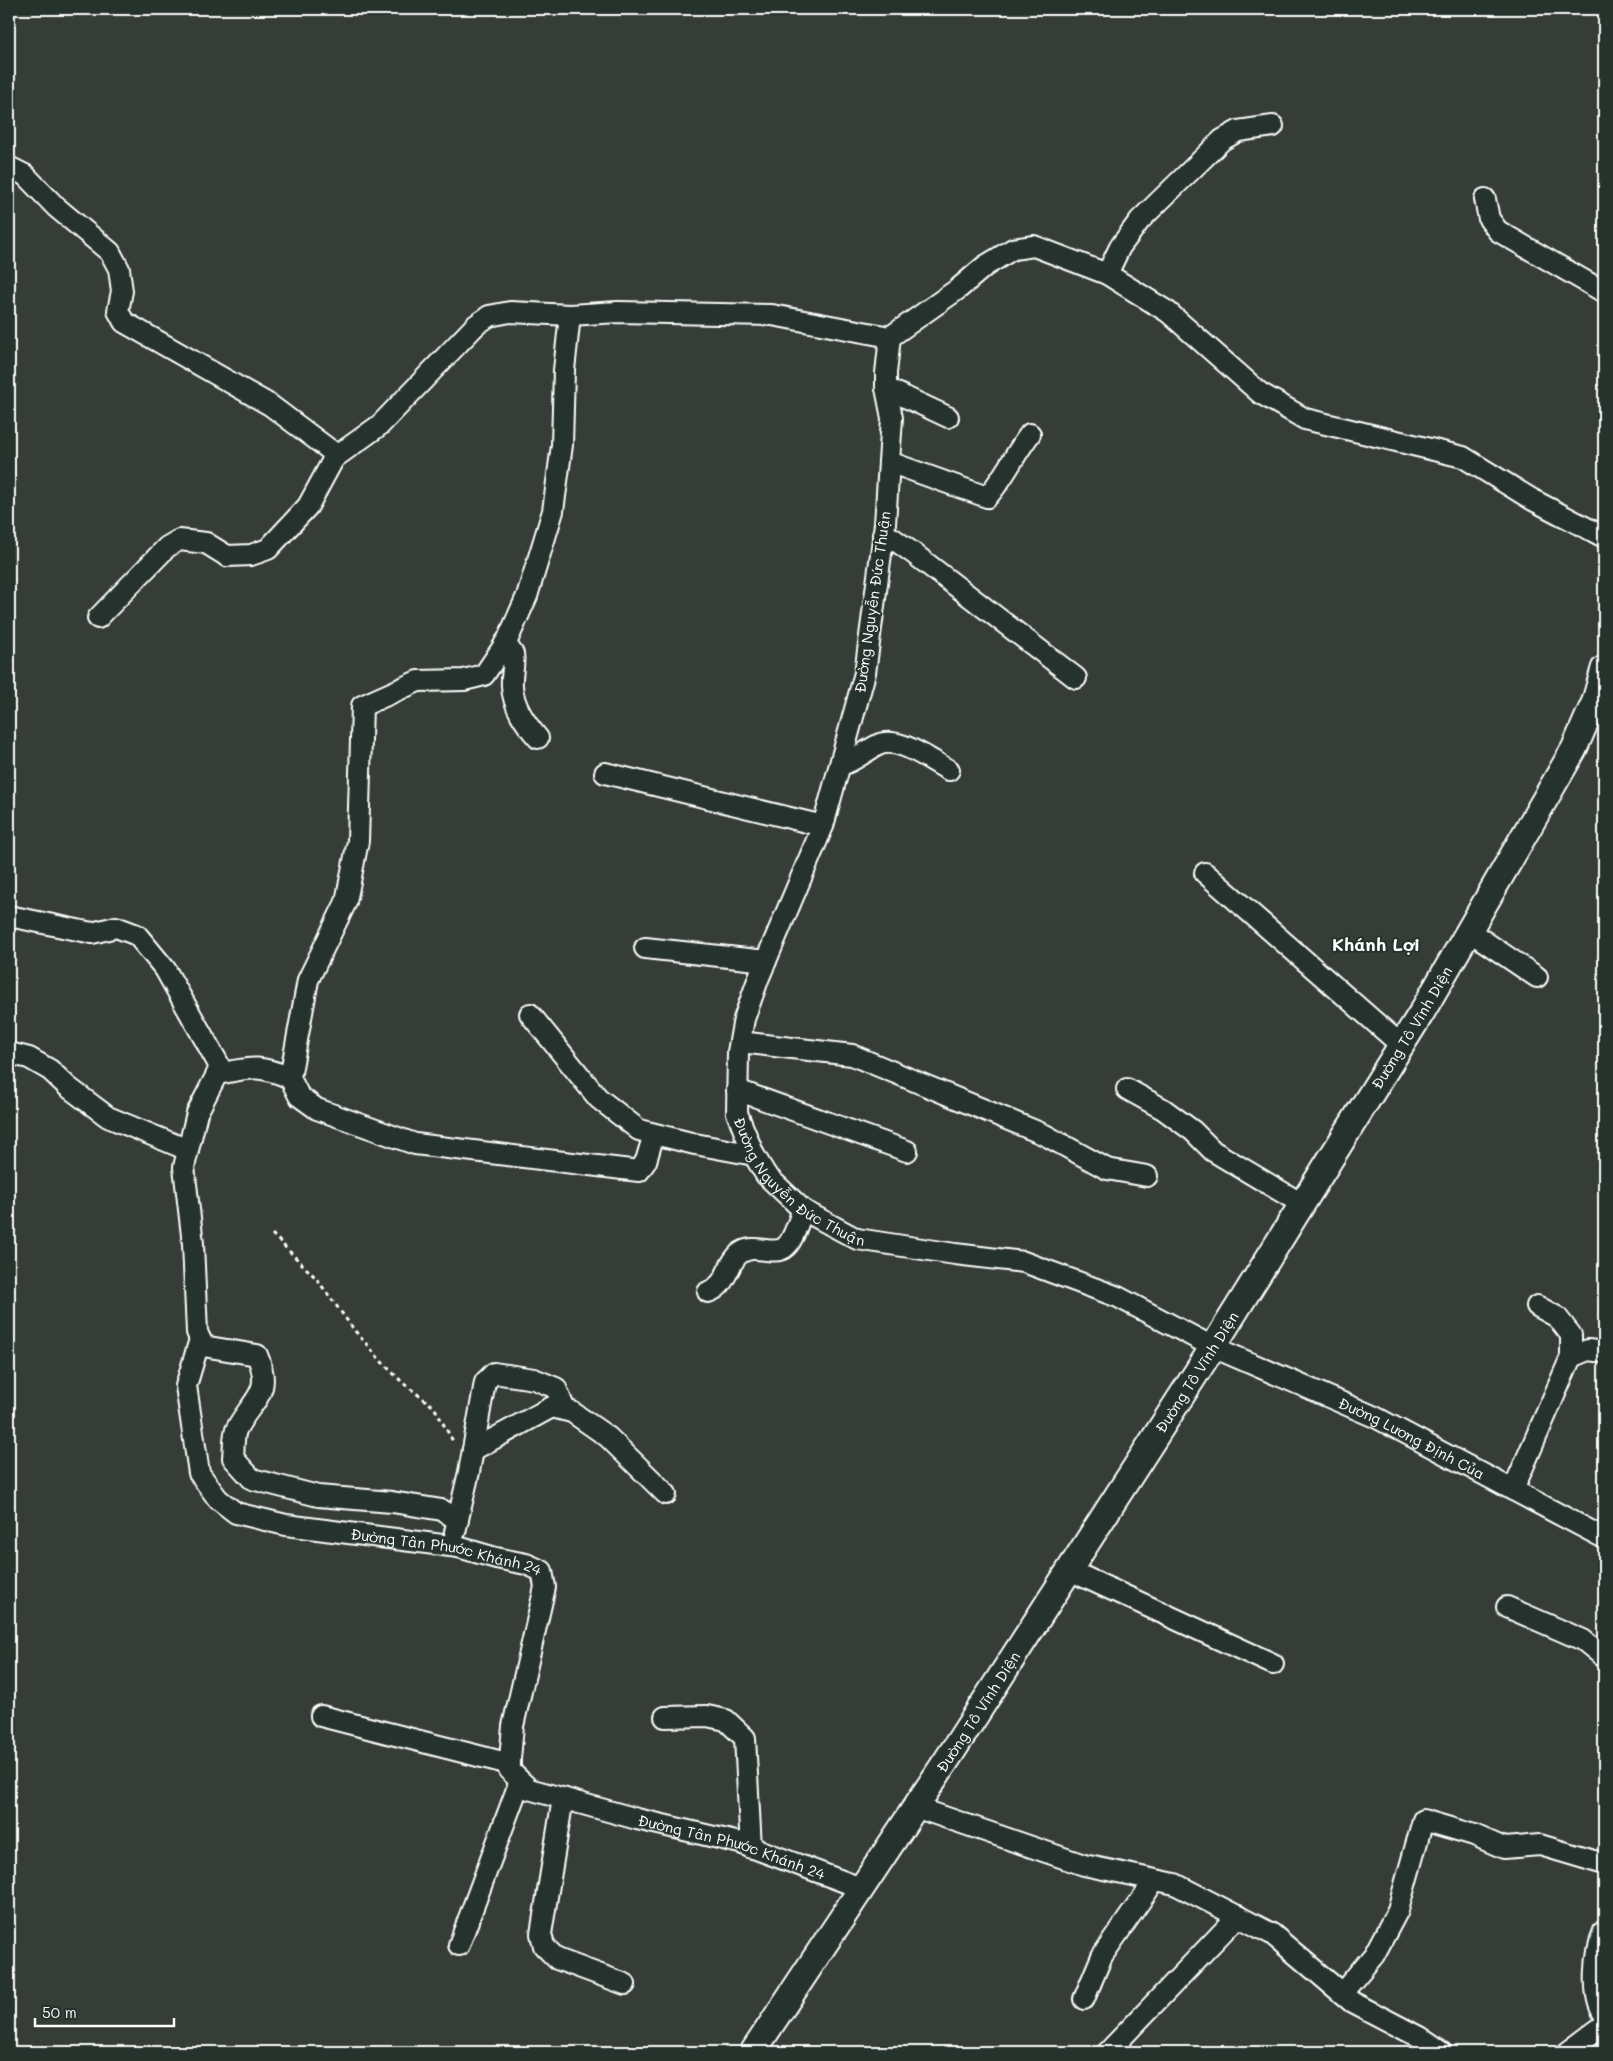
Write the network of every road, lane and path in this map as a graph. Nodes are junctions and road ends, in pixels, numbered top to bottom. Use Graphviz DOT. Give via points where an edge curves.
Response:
graph roads {
  1 [pos="1272,126"];
  2 [pos="9,167"];
  3 [pos="1485,199"];
  4 [pos="1107,274"];
  5 [pos="1604,292"];
  6 [pos="570,315"];
  7 [pos="890,337"];
  8 [pos="886,388"];
  9 [pos="948,417"];
  10 [pos="1030,434"];
  11 [pos="334,458"];
  12 [pos="889,462"];
  13 [pos="883,536"];
  14 [pos="1604,537"];
  15 [pos="98,618"];
  16 [pos="505,643"];
  17 [pos="1604,669"];
  18 [pos="1076,678"];
  19 [pos="1600,703"];
  20 [pos="538,738"];
  21 [pos="841,765"];
  22 [pos="949,770"];
  23 [pos="605,773"];
  24 [pos="822,826"];
  25 [pos="1205,873"];
  26 [pos="9,916"];
  27 [pos="1469,931"];
  28 [pos="645,948"];
  29 [pos="766,961"];
  30 [pos="1537,977"];
  31 [pos="530,1014"];
  32 [pos="740,1042"];
  33 [pos="1401,1045"];
  34 [pos="9,1053"];
  35 [pos="217,1074"];
  36 [pos="290,1078"];
  37 [pos="738,1090"];
  38 [pos="1127,1090"];
  39 [pos="654,1134"];
  40 [pos="188,1150"];
  41 [pos="907,1151"];
  42 [pos="754,1155"];
  43 [pos="1147,1176"];
  44 [pos="1302,1204"];
  45 [pos="803,1210"];
  46 [pos="272,1234"];
  47 [pos="708,1292"];
  48 [pos="1537,1306"];
  49 [pos="200,1340"];
  50 [pos="1213,1347"];
  51 [pos="1604,1352"];
  52 [pos="1571,1357"];
  53 [pos="565,1410"];
  54 [pos="473,1450"];
  55 [pos="469,1472"];
  56 [pos="1513,1490"];
  57 [pos="666,1494"];
  58 [pos="458,1520"];
  59 [pos="1604,1538"];
  60 [pos="452,1546"];
  61 [pos="1069,1570"];
  62 [pos="1507,1607"];
  63 [pos="1604,1657"];
  64 [pos="1273,1664"];
  65 [pos="321,1716"];
  66 [pos="665,1717"];
  67 [pos="515,1772"];
  68 [pos="563,1798"];
  69 [pos="915,1807"];
  70 [pos="751,1848"];
  71 [pos="1604,1864"];
  72 [pos="1155,1880"];
  73 [pos="861,1888"];
  74 [pos="1238,1916"];
  75 [pos="1604,1931"];
  76 [pos="459,1945"];
  77 [pos="625,1984"];
  78 [pos="1342,1993"];
  79 [pos="1084,1999"];
  80 [pos="1604,2014"];
  81 [pos="1604,2025"];
  82 [pos="753,2052"];
  83 [pos="1108,2052"];
  84 [pos="1441,2052"];
  85 [pos="1568,2052"];
  1 -- 4 [label="street" via="1238,130 1222,140 1140,220 1120,247"];
  2 -- 11 [label="street" via="25,174 56,207 110,252 119,269 122,290 118,311 124,322 270,405 330,450"];
  3 -- 5 [label="street" via="1489,219 1498,231"];
  4 -- 7 [label="street" via="1034,246 1013,249"];
  4 -- 14 [label="street" via="1168,312 1260,392 1305,419 1463,457 1533,500"];
  6 -- 7 [label="street" via="618,312 772,315"];
  6 -- 11 [label="street" via="510,312 490,316 476,325 380,425"];
  6 -- 16 [label="street" via="564,370 562,445 553,511 527,596"];
  7 -- 8 [label="street, Đường Nguyễn Đức Thuận"];
  8 -- 9 [label="street"];
  8 -- 12 [label="street, Đường Nguyễn Đức Thuận" via="892,418"];
  10 -- 12 [label="street" via="987,497"];
  11 -- 15 [label="street" via="308,506 268,548 251,555 227,556 206,543 179,540 167,547"];
  12 -- 13 [label="street, Đường Nguyễn Đức Thuận"];
  13 -- 18 [label="street" via="892,538 913,553"];
  13 -- 21 [label="street, Đường Nguyễn Đức Thuận" via="865,673"];
  16 -- 20 [label="street" via="513,654 512,686 517,709"];
  16 -- 36 [label="street" via="484,675 464,680 418,680 362,706 358,841 346,902 308,980"];
  17 -- 19 [label="main road, Đường Tô Vĩnh Diện"];
  19 -- 27 [label="main road, Đường Tô Vĩnh Diện"];
  21 -- 22 [label="street" via="852,762 879,744 890,742 903,745"];
  21 -- 24 [label="street, Đường Nguyễn Đức Thuận"];
  23 -- 24 [label="street"];
  24 -- 29 [label="street, Đường Nguyễn Đức Thuận"];
  25 -- 33 [label="street"];
  26 -- 35 [label="street" via="92,933 116,927 137,935 165,969 218,1064"];
  27 -- 30 [label="street"];
  27 -- 33 [label="main road, Đường Tô Vĩnh Diện"];
  28 -- 29 [label="street"];
  29 -- 32 [label="street, Đường Nguyễn Đức Thuận" via="744,1019"];
  31 -- 39 [label="street" via="598,1098 639,1130"];
  32 -- 37 [label="street, Đường Nguyễn Đức Thuận"];
  32 -- 43 [label="street" via="852,1055 1044,1135 1107,1169"];
  33 -- 44 [label="main road, Đường Tô Vĩnh Diện"];
  34 -- 40 [label="street" via="30,1058 50,1070 108,1117"];
  35 -- 36 [label="street" via="254,1067 273,1070"];
  35 -- 40 [label="street" via="197,1114"];
  36 -- 39 [label="street" via="299,1096 317,1109 415,1144 639,1172"];
  37 -- 41 [label="street"];
  37 -- 42 [label="street, Đường Nguyễn Đức Thuận" via="737,1113"];
  38 -- 44 [label="street" via="1163,1109 1213,1151"];
  39 -- 42 [label="street"];
  40 -- 49 [label="street" via="184,1167"];
  42 -- 45 [label="street, Đường Nguyễn Đức Thuận" via="766,1175"];
  44 -- 50 [label="main road, Đường Tô Vĩnh Diện"];
  45 -- 47 [label="street" via="785,1247 777,1251 752,1249 743,1252 733,1262 719,1287"];
  45 -- 50 [label="street, Đường Nguyễn Đức Thuận" via="858,1239 1024,1262 1118,1297"];
  46 -- 55 [label="path" via="316,1278 355,1331 389,1369 434,1407"];
  48 -- 52 [label="street" via="1557,1317 1571,1335"];
  49 -- 58 [label="street" via="203,1346 256,1355 263,1371 261,1394 235,1432 233,1458 252,1479 318,1496 442,1510"];
  49 -- 60 [label="street, Đường Tân Phước Khánh 24" via="186,1386 199,1472 218,1499 236,1513 286,1524"];
  50 -- 56 [label="street, Đường Lương Định Của" via="1375,1417"];
  50 -- 61 [label="main road, Đường Tô Vĩnh Diện"];
  51 -- 52 [label="street" via="1588,1350"];
  52 -- 56 [label="street"];
  53 -- 54 [label="street" via="552,1406"];
  53 -- 54 [label="street" via="556,1388 534,1379 494,1373 486,1382"];
  53 -- 57 [label="street" via="608,1437"];
  54 -- 55 [label="street"];
  55 -- 58 [label="street"];
  56 -- 59 [label="street, Đường Lương Định Của"];
  58 -- 60 [label="street"];
  60 -- 67 [label="street, Đường Tân Phước Khánh 24" via="542,1571 545,1587 513,1726"];
  61 -- 64 [label="street"];
  61 -- 69 [label="main road, Đường Tô Vĩnh Diện"];
  62 -- 63 [label="street" via="1583,1640"];
  65 -- 67 [label="street"];
  66 -- 70 [label="street" via="707,1716 726,1720 745,1738"];
  67 -- 68 [label="street, Đường Tân Phước Khánh 24" via="529,1789"];
  67 -- 76 [label="street"];
  68 -- 70 [label="street, Đường Tân Phước Khánh 24"];
  68 -- 77 [label="street" via="541,1934 544,1946 557,1959"];
  69 -- 72 [label="street" via="1084,1865"];
  69 -- 73 [label="main road, Đường Tô Vĩnh Diện"];
  70 -- 73 [label="street, Đường Tân Phước Khánh 24"];
  71 -- 78 [label="street" via="1540,1846 1504,1848 1423,1820 1398,1910 1374,1955"];
  72 -- 74 [label="street" via="1175,1884"];
  72 -- 79 [label="street" via="1102,1956"];
  73 -- 82 [label="main road, Đường Tô Vĩnh Diện"];
  74 -- 78 [label="street" via="1272,1934"];
  74 -- 83 [label="street"];
  75 -- 80 [label="street" via="1596,1972 1598,2001"];
  78 -- 84 [label="street" via="1352,2002"];
  81 -- 85 [label="street"];
}
